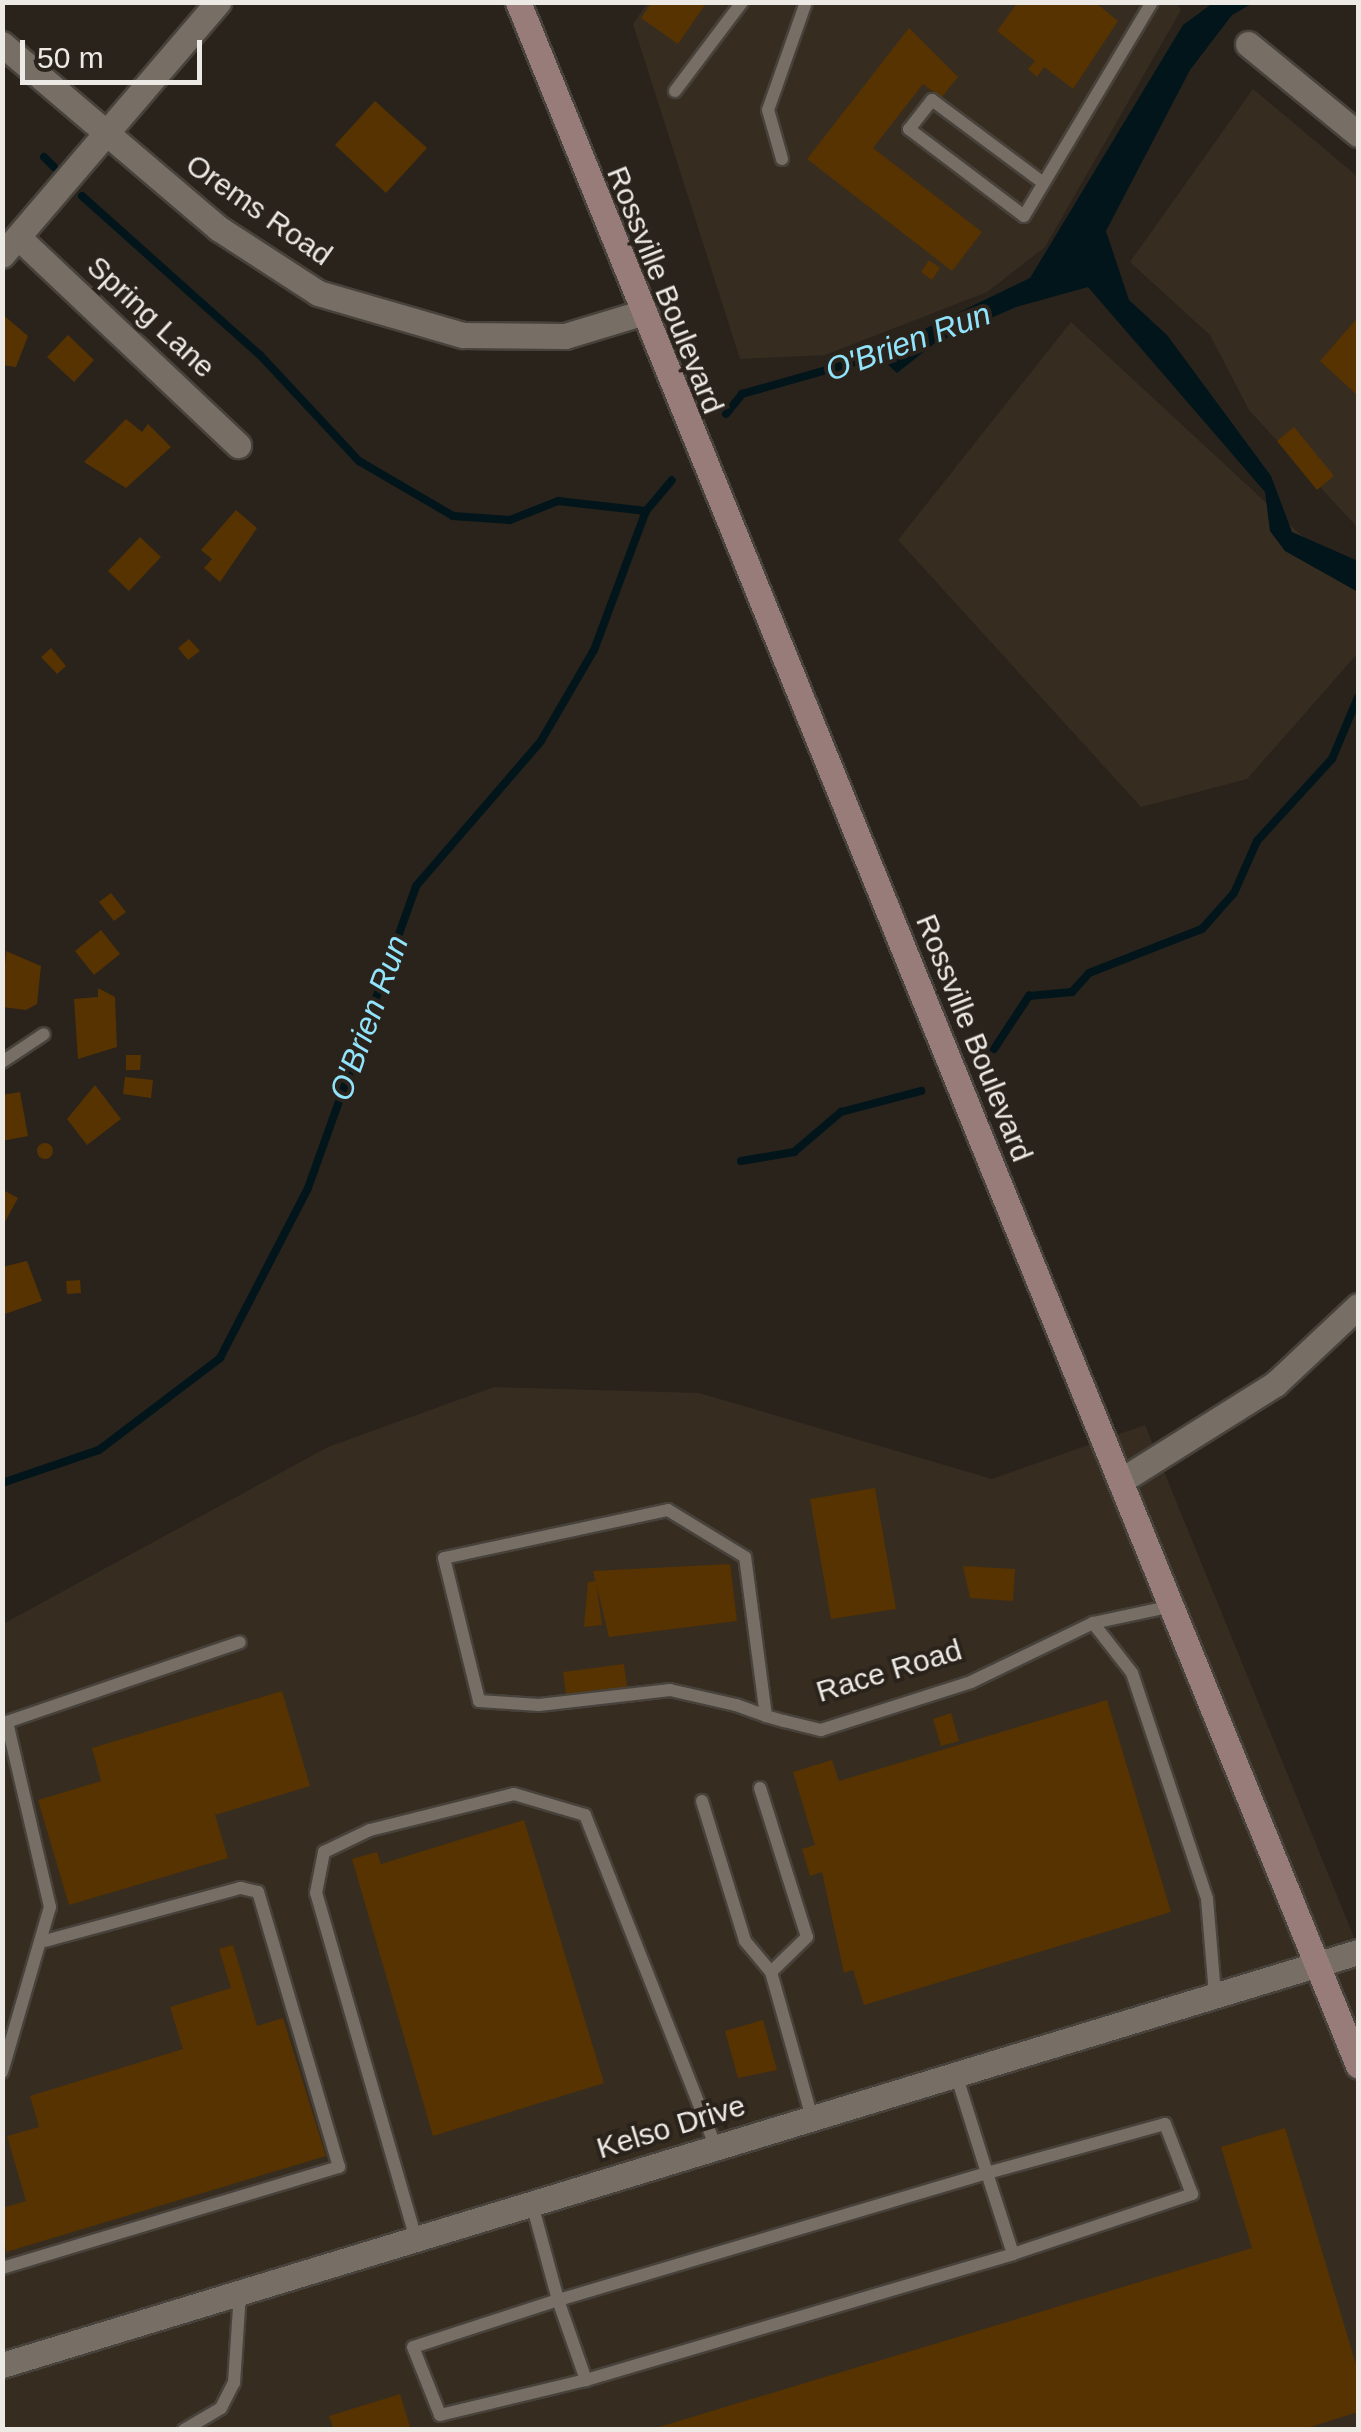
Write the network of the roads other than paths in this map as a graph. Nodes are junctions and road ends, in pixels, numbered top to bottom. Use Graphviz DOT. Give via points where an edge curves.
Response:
graph roads {
  1 [pos="218,2"];
  2 [pos="507,2"];
  3 [pos="518,2"];
  4 [pos="742,2"];
  5 [pos="806,2"];
  6 [pos="1152,2"];
  7 [pos="527,37"];
  8 [pos="2,44"];
  9 [pos="1248,44"];
  10 [pos="676,91"];
  11 [pos="107,133"];
  12 [pos="1358,134"];
  13 [pos="782,159"];
  14 [pos="1042,182"];
  15 [pos="10,246"];
  16 [pos="638,314"];
  17 [pos="238,445"];
  18 [pos="44,1034"];
  19 [pos="2,1062"];
  20 [pos="1358,1306"];
  21 [pos="1122,1480"];
  22 [pos="1173,1606"];
  23 [pos="1093,1623"];
  24 [pos="240,1642"];
  25 [pos="766,1716"];
  26 [pos="760,1788"];
  27 [pos="702,1801"];
  28 [pos="45,1942"];
  29 [pos="1358,1952"];
  30 [pos="1317,1966"];
  31 [pos="772,1972"];
  32 [pos="1215,1994"];
  33 [pos="1358,2066"];
  34 [pos="2,2072"];
  35 [pos="956,2074"];
  36 [pos="812,2118"];
  37 [pos="716,2147"];
  38 [pos="987,2173"];
  39 [pos="532,2204"];
  40 [pos="416,2239"];
  41 [pos="1013,2254"];
  42 [pos="2,2268"];
  43 [pos="240,2294"];
  44 [pos="558,2300"];
  45 [pos="2,2365"];
  46 [pos="586,2380"];
  47 [pos="184,2430"];
  1 -- 11 [label="street"];
  2 -- 7 [label="main road, Rossville Boulevard"];
  3 -- 7 [label="main road, Rossville Boulevard"];
  4 -- 10 [label="lane"];
  5 -- 13 [label="lane" via="768,110"];
  6 -- 14 [label="lane"];
  7 -- 16 [label="main road, Rossville Boulevard"];
  8 -- 11 [label="street, Orems Road"];
  9 -- 12 [label="street"];
  11 -- 15 [label="street"];
  11 -- 16 [label="street, Orems Road" via="272,268 363,311 518,339"];
  14 -- 14 [label="lane" via="1024,216 909,130 932,100"];
  15 -- 17 [label="street, Spring Lane"];
  16 -- 21 [label="main road, Rossville Boulevard"];
  18 -- 19 [label="lane"];
  20 -- 21 [label="street" via="1274,1384"];
  21 -- 22 [label="main road, Rossville Boulevard"];
  22 -- 23 [label="lane, Race Road"];
  22 -- 30 [label="main road, Rossville Boulevard"];
  23 -- 25 [label="lane, Race Road" via="971,1682 821,1730"];
  23 -- 32 [label="lane" via="1132,1673 1207,1899"];
  24 -- 28 [label="lane" via="7,1722 50,1908"];
  25 -- 25 [label="lane, Race Road" via="670,1690 539,1705 478,1701 444,1558 575,1524 668,1510 745,1556"];
  26 -- 31 [label="lane" via="807,1937"];
  27 -- 31 [label="lane" via="745,1941"];
  28 -- 34 [label="lane"];
  28 -- 42 [label="lane" via="240,1888 258,1892 339,2167"];
  29 -- 30 [label="street, Kelso Drive"];
  30 -- 32 [label="street, Kelso Drive"];
  30 -- 33 [label="main road, Rossville Boulevard"];
  31 -- 36 [label="lane"];
  32 -- 35 [label="street, Kelso Drive"];
  35 -- 36 [label="street, Kelso Drive"];
  35 -- 38 [label="lane"];
  36 -- 37 [label="street, Kelso Drive"];
  37 -- 39 [label="street, Kelso Drive"];
  37 -- 40 [label="lane" via="585,1814 514,1794 370,1830 324,1852 316,1893"];
  38 -- 41 [label="lane"];
  38 -- 41 [label="lane" via="1165,2124 1192,2194"];
  38 -- 44 [label="lane"];
  39 -- 40 [label="street, Kelso Drive"];
  39 -- 44 [label="lane"];
  40 -- 43 [label="street, Kelso Drive"];
  41 -- 46 [label="lane"];
  43 -- 45 [label="street, Kelso Drive"];
  43 -- 47 [label="lane" via="234,2383 220,2408"];
  44 -- 46 [label="lane"];
  44 -- 46 [label="lane" via="413,2347 440,2414"];
}
